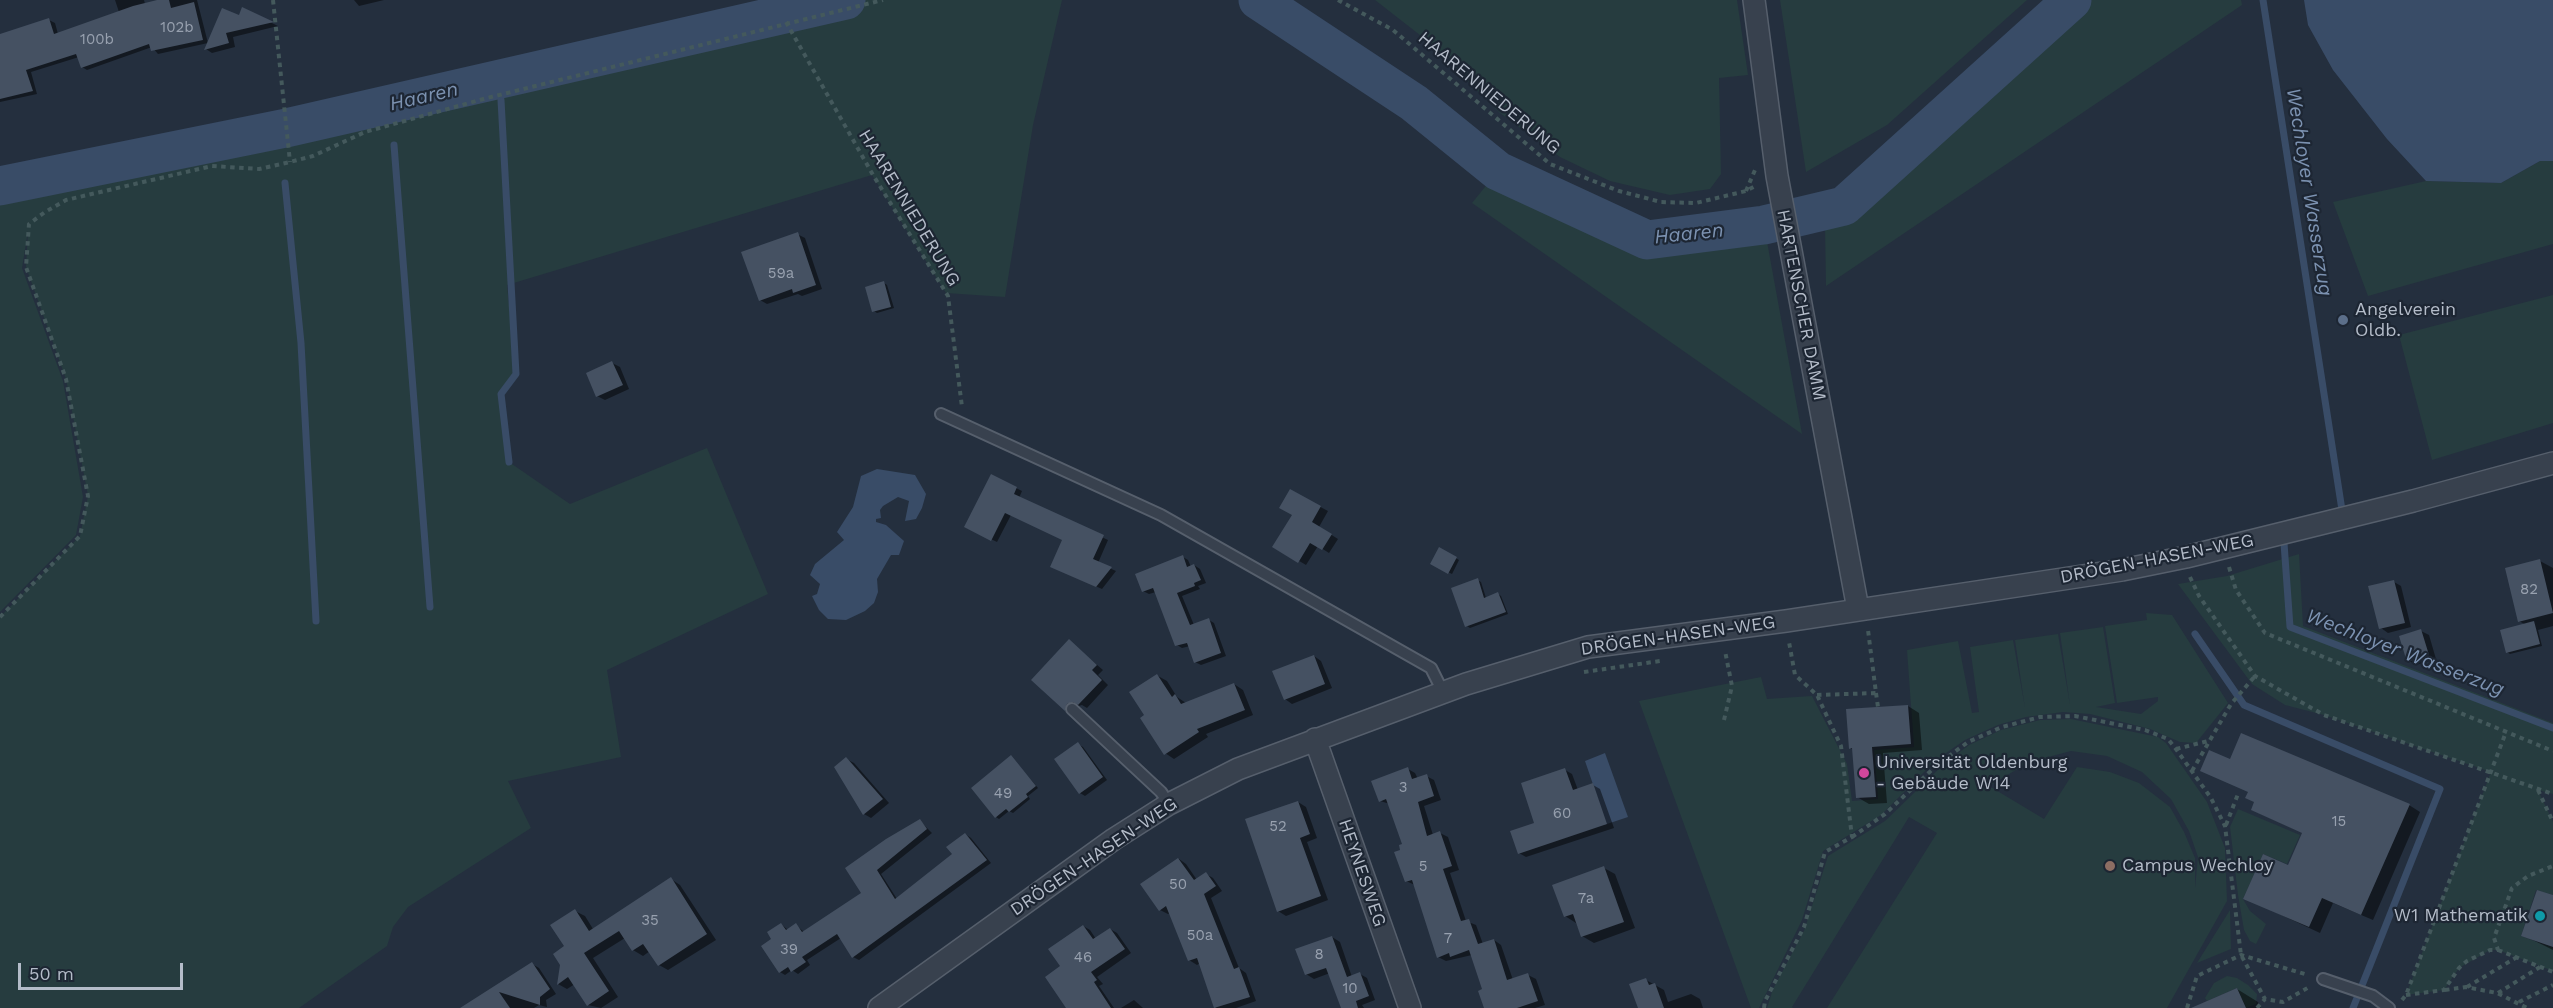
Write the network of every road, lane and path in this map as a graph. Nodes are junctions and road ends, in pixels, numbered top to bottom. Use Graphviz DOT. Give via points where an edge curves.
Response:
graph roads {
  1 [pos="273,0"];
  2 [pos="883,0"];
  3 [pos="1338,0"];
  4 [pos="1754,0"];
  5 [pos="786,22"];
  6 [pos="290,162"];
  7 [pos="1771,182"];
  8 [pos="941,414"];
  9 [pos="964,423"];
  10 [pos="2553,464"];
  11 [pos="2186,557"];
  12 [pos="2229,567"];
  13 [pos="1858,609"];
  14 [pos="0,617"];
  15 [pos="1786,621"];
  16 [pos="1722,628"];
  17 [pos="2255,676"];
  18 [pos="1443,692"];
  19 [pos="1876,693"];
  20 [pos="1817,695"];
  21 [pos="1878,707"];
  22 [pos="1072,709"];
  23 [pos="1724,720"];
  24 [pos="2506,732"];
  25 [pos="1315,739"];
  26 [pos="2209,741"];
  27 [pos="1848,744"];
  28 [pos="1841,746"];
  29 [pos="2176,749"];
  30 [pos="2553,751"];
  31 [pos="2193,771"];
  32 [pos="2491,772"];
  33 [pos="2538,789"];
  34 [pos="2238,794"];
  35 [pos="2553,794"];
  36 [pos="1169,804"];
  37 [pos="2553,822"];
  38 [pos="2226,826"];
  39 [pos="1852,837"];
  40 [pos="2553,866"];
  41 [pos="2498,950"];
  42 [pos="2241,955"];
  43 [pos="2517,957"];
  44 [pos="2540,967"];
  45 [pos="2553,972"];
  46 [pos="2323,979"];
  47 [pos="2553,985"];
  48 [pos="2466,987"];
  49 [pos="2444,990"];
  50 [pos="2498,993"];
  51 [pos="2406,995"];
  52 [pos="2265,999"];
  53 [pos="2518,1002"];
  54 [pos="879,1008"];
  55 [pos="1410,1008"];
  56 [pos="1764,1008"];
  57 [pos="2187,1008"];
  58 [pos="2257,1008"];
  59 [pos="2390,1008"];
  60 [pos="2396,1008"];
  61 [pos="2527,1008"];
  1 -- 6 [label="path"];
  2 -- 5 [label="path"];
  3 -- 7 [label="path, HAARENNIEDERUNG" via="1393,30 1550,164 1619,191 1661,202 1696,203"];
  4 -- 7 [label="street, HARTENSCHER DAMM"];
  5 -- 6 [label="path" via="365,132"];
  5 -- 9 [label="path, HAARENNIEDERUNG" via="948,296"];
  6 -- 14 [label="path" via="259,169 212,166 66,200 29,224 26,267 66,379 88,496 80,536"];
  7 -- 13 [label="street, HARTENSCHER DAMM" via="1790,244"];
  8 -- 9 [label="lane"];
  9 -- 18 [label="lane" via="1161,515 1431,668"];
  10 -- 11 [label="street, DRÖGEN-HASEN-WEG"];
  11 -- 13 [label="street, DRÖGEN-HASEN-WEG"];
  11 -- 17 [label="path" via="2199,596"];
  12 -- 24 [label="path" via="2236,590 2265,633"];
  13 -- 15 [label="street, DRÖGEN-HASEN-WEG"];
  13 -- 19 [label="path" via="1869,631"];
  15 -- 16 [label="street, DRÖGEN-HASEN-WEG"];
  15 -- 20 [label="path" via="1795,675"];
  16 -- 18 [label="street, DRÖGEN-HASEN-WEG" via="1587,647"];
  16 -- 23 [label="path" via="1732,686"];
  17 -- 26 [label="path" via="2231,704"];
  17 -- 32 [label="path" via="2324,715"];
  18 -- 25 [label="street, DRÖGEN-HASEN-WEG"];
  19 -- 20 [label="path"];
  19 -- 21 [label="path"];
  20 -- 28 [label="path"];
  22 -- 36 [label="lane"];
  24 -- 30 [label="path"];
  24 -- 32 [label="path"];
  25 -- 36 [label="street, DRÖGEN-HASEN-WEG" via="1238,769"];
  25 -- 55 [label="street, HEYNESWEG"];
  26 -- 29 [label="path"];
  26 -- 31 [label="path"];
  27 -- 28 [label="path"];
  28 -- 39 [label="path"];
  29 -- 31 [label="path"];
  29 -- 39 [label="path" via="2168,740 2133,727 2075,716 2040,717 2002,727 1968,742 1885,814"];
  31 -- 38 [label="path"];
  32 -- 33 [label="path"];
  32 -- 51 [label="path"];
  33 -- 35 [label="path"];
  33 -- 37 [label="path"];
  34 -- 38 [label="path"];
  36 -- 54 [label="street, DRÖGEN-HASEN-WEG" via="1104,846"];
  38 -- 42 [label="path"];
  39 -- 56 [label="path" via="1825,852 1804,927"];
  40 -- 41 [label="path" via="2528,876 2512,888 2494,938"];
  41 -- 43 [label="path"];
  41 -- 49 [label="path" via="2467,961"];
  42 -- 46 [label="path"];
  42 -- 52 [label="path"];
  42 -- 57 [label="path" via="2197,976"];
  43 -- 44 [label="path"];
  43 -- 48 [label="path"];
  44 -- 45 [label="path"];
  44 -- 50 [label="path"];
  46 -- 52 [label="path" via="2283,1002"];
  46 -- 59 [label="lane" via="2373,996"];
  47 -- 53 [label="path"];
  48 -- 49 [label="path"];
  48 -- 50 [label="path"];
  49 -- 51 [label="path"];
  50 -- 53 [label="path"];
  51 -- 60 [label="path"];
  52 -- 58 [label="path"];
  53 -- 61 [label="path"];
}
